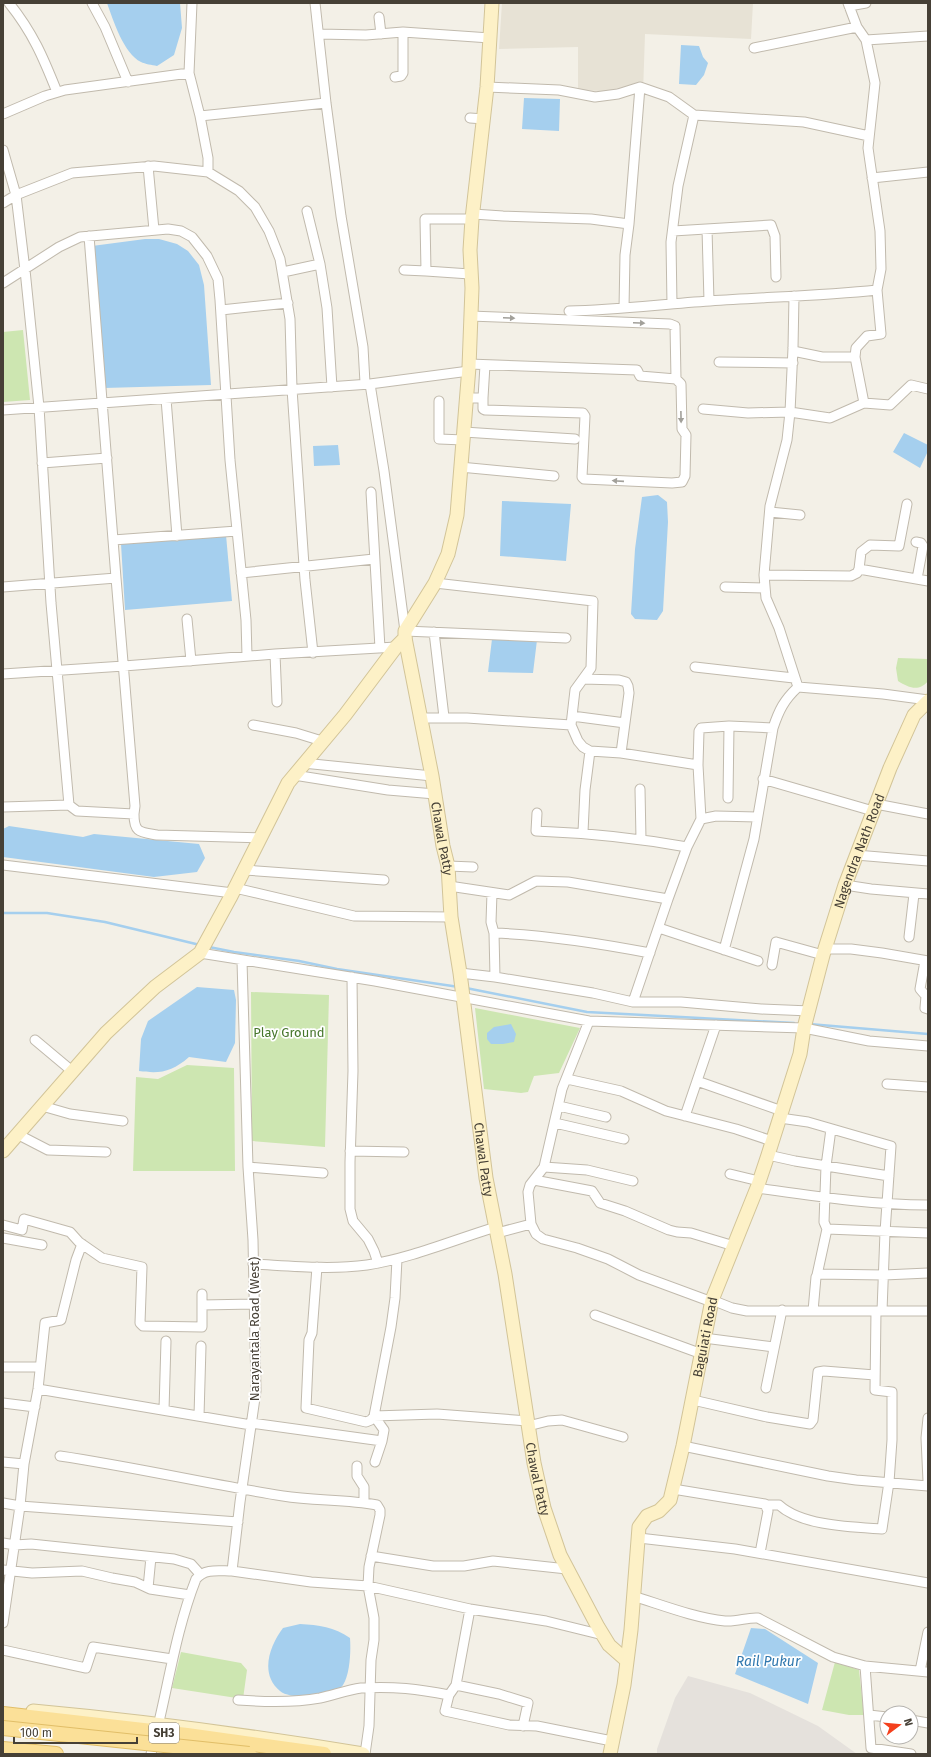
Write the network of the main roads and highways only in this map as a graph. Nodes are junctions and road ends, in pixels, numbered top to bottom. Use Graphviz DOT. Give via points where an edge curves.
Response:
graph roads {
  1 [pos="3,1714"];
  2 [pos="3,1728"];
  3 [pos="187,1732"];
  4 [pos="3,1737"];
  5 [pos="3,1749"];
  6 [pos="56,1754"];
  7 [pos="162,1754"];
  8 [pos="185,1754"];
  9 [pos="249,1754"];
  10 [pos="324,1754"];
  1 -- 3 [label="main road, SH3"];
  2 -- 9 [label="main road, bridge"];
  3 -- 8 [label="main road"];
  3 -- 10 [label="main road, SH3"];
  4 -- 7 [label="main road"];
  5 -- 6 [label="main road"];
}
